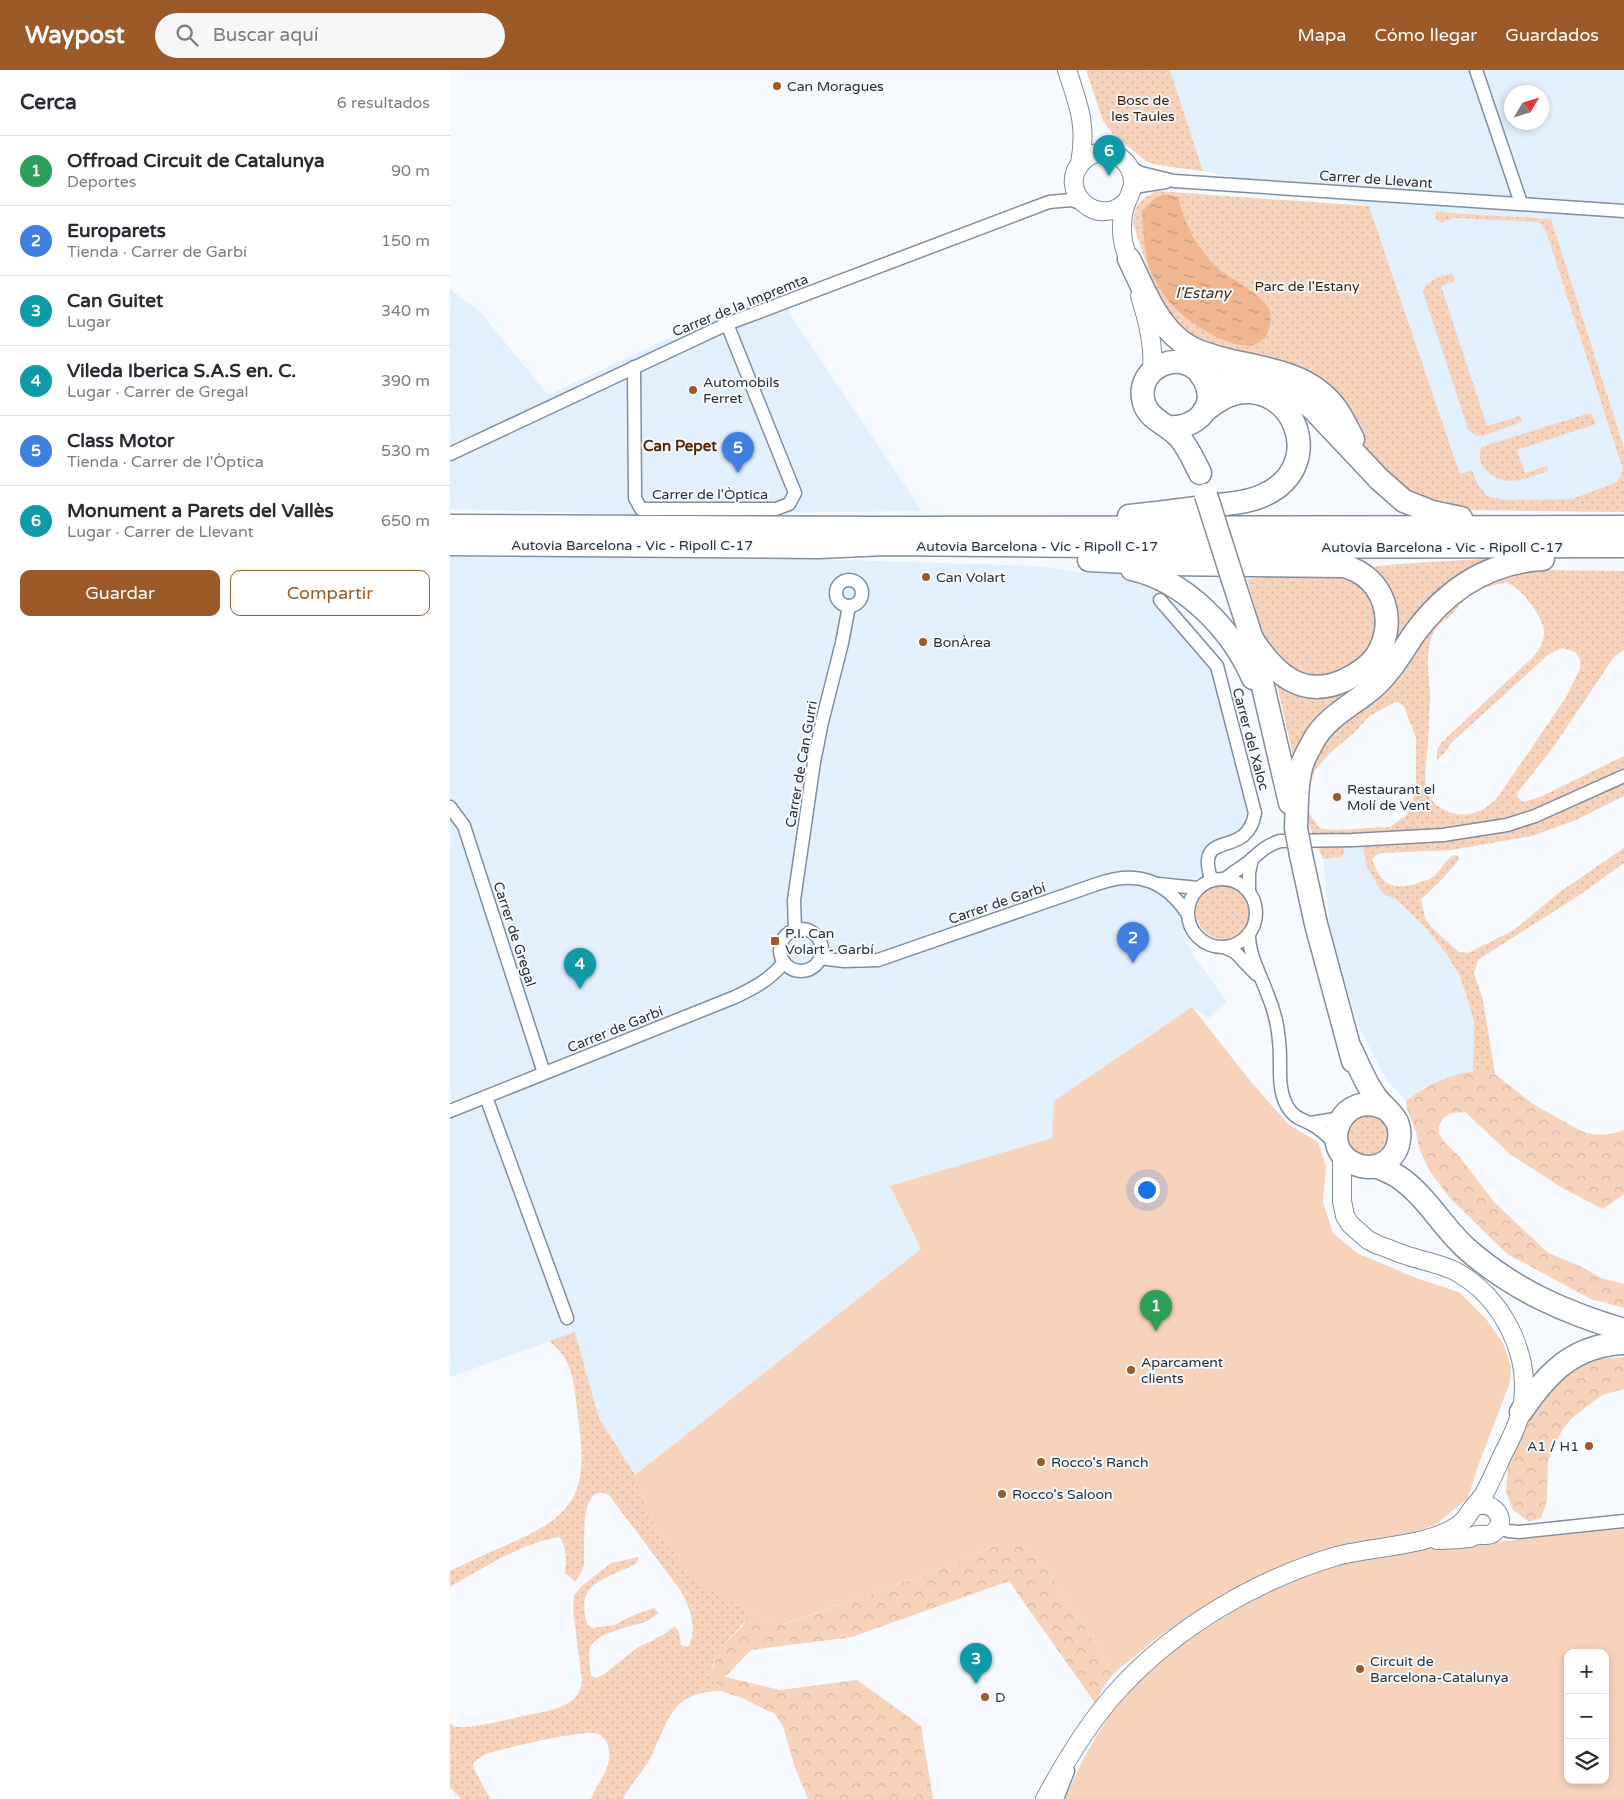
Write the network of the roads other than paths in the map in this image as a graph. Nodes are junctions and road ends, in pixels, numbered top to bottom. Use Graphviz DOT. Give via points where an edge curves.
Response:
graph roads {
  1 [pos="1067,70"];
  2 [pos="1476,70"];
  3 [pos="1082,114"];
  4 [pos="1108,153"];
  5 [pos="1128,166"];
  6 [pos="1077,171"];
  7 [pos="1174,181"];
  8 [pos="1130,196"];
  9 [pos="1049,202"];
  10 [pos="1521,203"];
  11 [pos="1090,208"];
  12 [pos="1624,211"];
  13 [pos="1125,249"];
  14 [pos="1146,316"];
  15 [pos="727,324"];
  16 [pos="1177,361"];
  17 [pos="634,367"];
  18 [pos="1152,371"];
  19 [pos="1201,375"];
  20 [pos="1201,415"];
  21 [pos="1167,427"];
  22 [pos="450,454"];
  23 [pos="1368,466"];
  24 [pos="1200,473"];
  25 [pos="450,526"];
  26 [pos="886,536"];
  27 [pos="1622,537"];
  28 [pos="450,544"];
  29 [pos="1097,561"];
  30 [pos="1160,600"];
  31 [pos="849,606"];
  32 [pos="1252,640"];
  33 [pos="1272,720"];
  34 [pos="1624,776"];
  35 [pos="450,807"];
  36 [pos="1296,828"];
  37 [pos="1252,859"];
  38 [pos="1225,878"];
  39 [pos="1210,880"];
  40 [pos="1153,883"];
  41 [pos="1198,888"];
  42 [pos="1249,891"];
  43 [pos="1187,913"];
  44 [pos="795,930"];
  45 [pos="1249,935"];
  46 [pos="1224,948"];
  47 [pos="820,958"];
  48 [pos="784,962"];
  49 [pos="1260,978"];
  50 [pos="1350,1048"];
  51 [pos="544,1073"];
  52 [pos="486,1097"];
  53 [pos="1386,1109"];
  54 [pos="450,1110"];
  55 [pos="1345,1114"];
  56 [pos="1310,1123"];
  57 [pos="1399,1142"];
  58 [pos="1340,1150"];
  59 [pos="1372,1167"];
  60 [pos="1343,1193"];
  61 [pos="1424,1201"];
  62 [pos="567,1318"];
  63 [pos="1624,1330"];
  64 [pos="1624,1343"];
  65 [pos="1521,1412"];
  66 [pos="1478,1510"];
  67 [pos="1624,1521"];
  68 [pos="1498,1527"];
  69 [pos="1478,1535"];
  70 [pos="1420,1540"];
  71 [pos="1071,1754"];
  72 [pos="1045,1799"];
  73 [pos="1057,1799"];
  1 -- 3 [label="street"];
  2 -- 10 [label="street"];
  3 -- 4 [label="street"];
  3 -- 6 [label="street" via="1084,133"];
  4 -- 5 [label="street" via="1116,155"];
  4 -- 6 [label="street" via="1092,154"];
  5 -- 7 [label="street, Carrer de Llevant" via="1141,173"];
  5 -- 8 [label="street" via="1133,178"];
  6 -- 9 [label="street" via="1062,194"];
  6 -- 11 [label="street" via="1076,193"];
  7 -- 8 [label="street" via="1140,186"];
  7 -- 10 [label="street, Carrer de Llevant"];
  8 -- 11 [label="street" via="1122,206 1110,211"];
  8 -- 13 [label="street" via="1123,213"];
  9 -- 11 [label="street" via="1065,200"];
  9 -- 15 [label="street, Carrer de la Impremta"];
  10 -- 12 [label="street, Carrer de Llevant"];
  11 -- 13 [label="street" via="1107,220"];
  13 -- 14 [label="street"];
  13 -- 23 [label="highway" via="1153,308 1176,336 1202,353 1288,374 1315,388 1333,405"];
  14 -- 16 [label="street"];
  14 -- 18 [label="street" via="1153,352"];
  15 -- 17 [label="street, Carrer de la Impremta"];
  15 -- 17 [label="street, Carrer de l'Òptica" via="795,493 789,504 776,510 641,508 635,498"];
  16 -- 18 [label="highway" via="1160,365"];
  16 -- 19 [label="highway"];
  17 -- 22 [label="street, Carrer de la Impremta"];
  18 -- 21 [label="highway" via="1142,390 1143,402 1148,412"];
  19 -- 20 [label="highway" via="1208,399"];
  19 -- 23 [label="highway" via="1223,381 1257,380 1282,387 1314,410"];
  20 -- 21 [label="highway" via="1183,427"];
  20 -- 24 [label="highway" via="1195,428"];
  20 -- 26 [label="highway" via="1220,400 1240,393 1264,395 1275,401 1295,425 1299,439 1298,457 1290,476 1274,490 1253,499 1173,511 1124,516 973,521"];
  21 -- 24 [label="highway" via="1186,446"];
  23 -- 27 [label="highway" via="1404,501 1454,518 1570,518"];
  24 -- 32 [label="highway, bridge"];
  25 -- 26 [label="highway, Autovia Barcelona - Vic - Ripoll C-17"];
  26 -- 27 [label="highway, Autovia Barcelona - Vic - Ripoll C-17" via="1197,547"];
  26 -- 28 [label="highway, Autovia Barcelona - Vic - Ripoll C-17" via="810,547"];
  26 -- 29 [label="highway" via="926,555"];
  27 -- 36 [label="highway" via="1584,558 1514,562 1481,575 1449,595 1431,613 1386,675 1325,724 1315,738 1301,766"];
  29 -- 32 [label="highway" via="1344,566 1361,573 1377,587 1383,600 1386,630 1376,656 1358,673 1335,684 1308,685 1289,680 1270,665"];
  29 -- 33 [label="highway" via="1154,576 1174,586 1202,608 1242,656"];
  30 -- 39 [label="street, Carrer del Xaloc" via="1217,666 1255,813 1253,823 1241,839 1216,846 1210,853"];
  31 -- 44 [label="street, Carrer de Can Gurri" via="814,762 794,900"];
  32 -- 33 [label="highway"];
  33 -- 36 [label="highway"];
  34 -- 37 [label="street" via="1535,816 1507,825 1443,835 1280,841 1264,847"];
  35 -- 51 [label="street, Carrer de Gregal" via="464,826"];
  36 -- 50 [label="highway, bridge" via="1318,932"];
  37 -- 38 [label="street"];
  37 -- 42 [label="street" via="1248,873"];
  38 -- 39 [label="street"];
  38 -- 42 [label="street" via="1238,882"];
  39 -- 41 [label="street"];
  40 -- 41 [label="street, Carrer de Garbí"];
  40 -- 43 [label="street, Carrer de Garbí" via="1174,896"];
  40 -- 47 [label="street, Carrer de Garbí" via="1135,877 1114,878 878,960"];
  41 -- 43 [label="street"];
  42 -- 45 [label="street" via="1256,913"];
  43 -- 46 [label="street" via="1191,929 1201,941"];
  44 -- 47 [label="street" via="807,930 816,936 822,949"];
  44 -- 48 [label="street" via="782,942 780,952"];
  45 -- 46 [label="street"];
  45 -- 49 [label="street" via="1249,946"];
  46 -- 49 [label="street" via="1235,952"];
  47 -- 48 [label="street" via="817,964 803,971 791,969"];
  48 -- 51 [label="street, Carrer de Garbí" via="763,982 735,997"];
  49 -- 56 [label="street" via="1268,994 1279,1041 1283,1097 1294,1115"];
  50 -- 53 [label="highway" via="1369,1086"];
  50 -- 55 [label="highway" via="1356,1083 1354,1098"];
  51 -- 52 [label="street, Carrer de Garbí"];
  52 -- 54 [label="street, Carrer de Garbí"];
  52 -- 62 [label="street"];
  53 -- 55 [label="highway" via="1367,1104 1354,1107"];
  53 -- 57 [label="highway" via="1396,1121"];
  55 -- 56 [label="street"];
  55 -- 58 [label="highway" via="1336,1131"];
  56 -- 58 [label="street"];
  57 -- 59 [label="highway" via="1389,1159"];
  57 -- 61 [label="highway" via="1404,1163"];
  58 -- 59 [label="highway" via="1351,1162"];
  58 -- 60 [label="street"];
  59 -- 60 [label="street"];
  59 -- 61 [label="highway" via="1398,1177"];
  60 -- 65 [label="street" via="1345,1216 1368,1240 1454,1271 1490,1299 1513,1335 1519,1352 1523,1377"];
  61 -- 63 [label="highway" via="1469,1251 1512,1283 1575,1315"];
  64 -- 65 [label="highway" via="1585,1350 1569,1358 1542,1382"];
  65 -- 66 [label="street" via="1494,1472 1489,1497"];
  66 -- 68 [label="street" via="1495,1509 1499,1517"];
  66 -- 69 [label="street" via="1471,1530"];
  66 -- 70 [label="street" via="1458,1526"];
  67 -- 68 [label="street" via="1519,1532"];
  68 -- 69 [label="street" via="1492,1534"];
  69 -- 70 [label="street"];
  70 -- 71 [label="street" via="1337,1556 1286,1575 1226,1604 1146,1662 1119,1689"];
  71 -- 72 [label="street"];
  71 -- 73 [label="street"];
}
